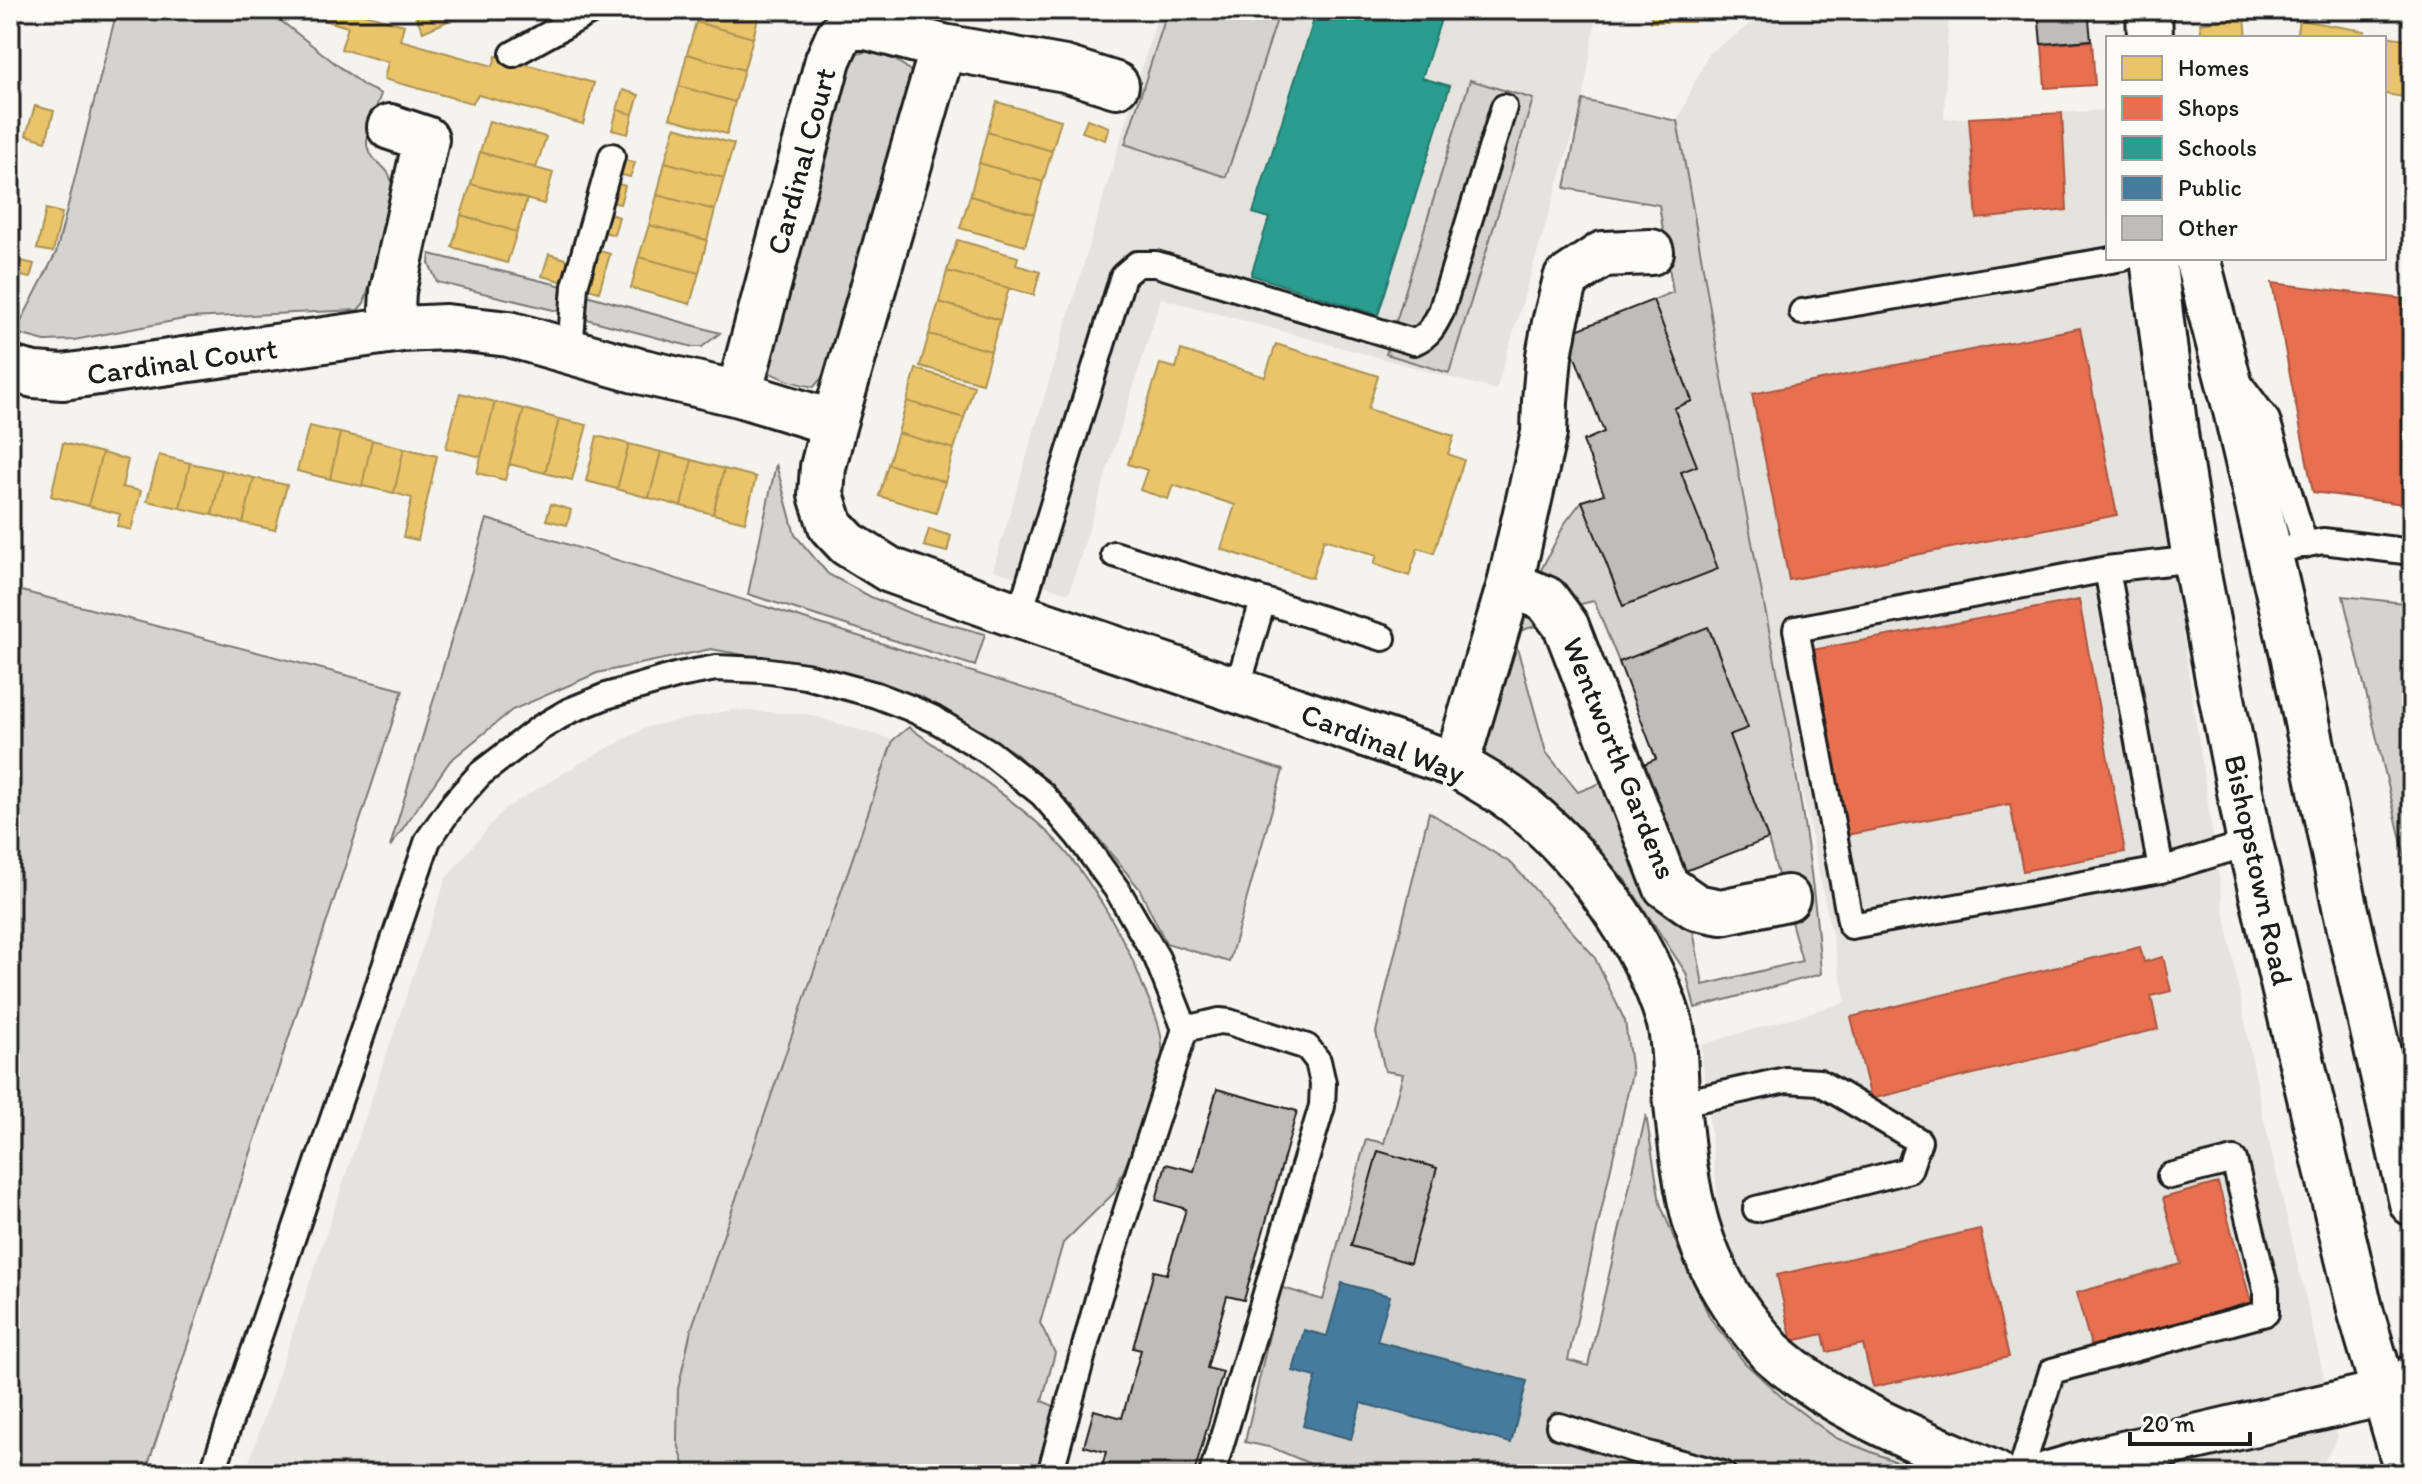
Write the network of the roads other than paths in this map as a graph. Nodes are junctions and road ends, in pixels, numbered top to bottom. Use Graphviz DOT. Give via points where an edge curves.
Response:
graph roads {
  1 [pos="593,10"];
  2 [pos="943,47"];
  3 [pos="513,54"];
  4 [pos="1116,85"];
  5 [pos="1504,107"];
  6 [pos="408,133"];
  7 [pos="612,156"];
  8 [pos="1651,252"];
  9 [pos="2111,260"];
  10 [pos="2153,260"];
  11 [pos="2197,260"];
  12 [pos="1802,312"];
  13 [pos="402,329"];
  14 [pos="570,352"];
  15 [pos="10,369"];
  16 [pos="739,394"];
  17 [pos="834,423"];
  18 [pos="2287,548"];
  19 [pos="2412,552"];
  20 [pos="1114,554"];
  21 [pos="2195,559"];
  22 [pos="2107,569"];
  23 [pos="1510,584"];
  24 [pos="1263,601"];
  25 [pos="1019,616"];
  26 [pos="1383,638"];
  27 [pos="1237,689"];
  28 [pos="1456,765"];
  29 [pos="2250,843"];
  30 [pos="2161,870"];
  31 [pos="1787,898"];
  32 [pos="1185,1029"];
  33 [pos="1677,1104"];
  34 [pos="2170,1176"];
  35 [pos="2412,1203"];
  36 [pos="1756,1209"];
  37 [pos="2403,1383"];
  38 [pos="1559,1426"];
  39 [pos="212,1474"];
  40 [pos="1050,1474"];
  41 [pos="1212,1474"];
  42 [pos="1723,1474"];
  43 [pos="1995,1474"];
  44 [pos="2020,1474"];
  45 [pos="2049,1474"];
  46 [pos="2408,1474"];
  1 -- 3 [label="lane"];
  2 -- 4 [label="street, Cardinal Court" via="1065,69"];
  2 -- 16 [label="street, Cardinal Court" via="867,27 851,27 839,35"];
  2 -- 17 [label="street"];
  5 -- 25 [label="lane" via="1441,312 1424,338 1414,342 1156,264 1137,264 1123,276"];
  6 -- 13 [label="street" via="392,309"];
  7 -- 14 [label="lane" via="575,286"];
  8 -- 23 [label="street" via="1603,254 1566,279 1549,356 1544,433"];
  9 -- 12 [label="lane"];
  10 -- 21 [label="street, Bishopstown Road"];
  11 -- 18 [label="street" via="2222,360"];
  13 -- 14 [label="street, Cardinal Court" via="478,329"];
  13 -- 15 [label="street, Cardinal Court" via="63,377"];
  14 -- 16 [label="street, Cardinal Court"];
  16 -- 17 [label="street, Cardinal Court"];
  17 -- 25 [label="street, Cardinal Way" via="821,495 831,526 848,544 890,570"];
  18 -- 19 [label="lane" via="2323,541"];
  18 -- 35 [label="street" via="2293,654"];
  20 -- 24 [label="lane"];
  21 -- 22 [label="lane"];
  21 -- 29 [label="street, Bishopstown Road"];
  22 -- 30 [label="lane"];
  22 -- 30 [label="lane" via="1796,629 1851,926"];
  23 -- 28 [label="street"];
  23 -- 31 [label="street, Wentworth Gardens" via="1546,599 1566,626 1666,886 1696,907 1721,912"];
  24 -- 26 [label="lane"];
  24 -- 27 [label="lane"];
  25 -- 27 [label="street, Cardinal Way"];
  27 -- 28 [label="street, Cardinal Way"];
  28 -- 33 [label="street, Cardinal Way" via="1514,801 1574,856 1614,908 1646,960 1670,1023"];
  29 -- 30 [label="lane"];
  29 -- 37 [label="street, Bishopstown Road" via="2361,1313"];
  32 -- 39 [label="lane" via="1157,958 1078,836 1042,794 989,752 934,719 876,695 806,676 716,668 606,696 569,711 480,774 428,840"];
  32 -- 40 [label="lane" via="1098,1299"];
  32 -- 41 [label="lane" via="1229,1022 1307,1047 1318,1061 1323,1083 1322,1106"];
  33 -- 36 [label="lane" via="1786,1080 1819,1082 1919,1141 1909,1170"];
  33 -- 43 [label="street, Cardinal Way" via="1688,1196 1705,1255 1732,1305 1771,1352 1880,1424"];
  34 -- 44 [label="lane" via="2234,1160 2266,1290 2266,1313 2052,1371"];
  37 -- 45 [label="street"];
  37 -- 46 [label="street, Bishopstown Road"];
  38 -- 42 [label="lane"];
}
